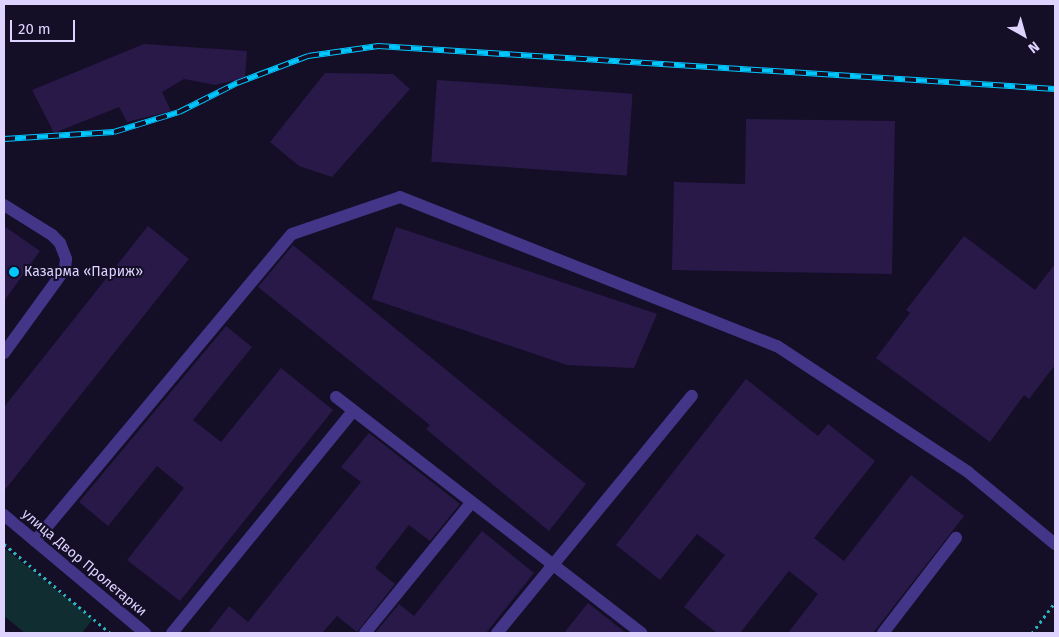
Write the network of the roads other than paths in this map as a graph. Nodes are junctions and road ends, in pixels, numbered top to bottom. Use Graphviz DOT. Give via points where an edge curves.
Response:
graph roads {
  1 [pos="4,205"];
  2 [pos="4,353"];
  3 [pos="692,396"];
  4 [pos="336,397"];
  5 [pos="352,412"];
  6 [pos="471,503"];
  7 [pos="4,515"];
  8 [pos="956,538"];
  9 [pos="35,541"];
  10 [pos="1055,544"];
  11 [pos="552,565"];
  12 [pos="145,633"];
  13 [pos="172,633"];
  14 [pos="365,633"];
  15 [pos="497,633"];
  16 [pos="641,633"];
  17 [pos="883,633"];
  1 -- 2 [label="street" via="52,235 60,243 66,259 64,269"];
  3 -- 11 [label="street"];
  4 -- 5 [label="street"];
  5 -- 6 [label="street"];
  5 -- 13 [label="street"];
  6 -- 11 [label="street"];
  6 -- 14 [label="street"];
  7 -- 9 [label="street, улица Двор Пролетарки"];
  8 -- 17 [label="street"];
  9 -- 10 [label="street" via="292,234 400,198 777,346 968,472"];
  9 -- 12 [label="street, улица Двор Пролетарки"];
  11 -- 15 [label="street"];
  11 -- 16 [label="street"];
}
